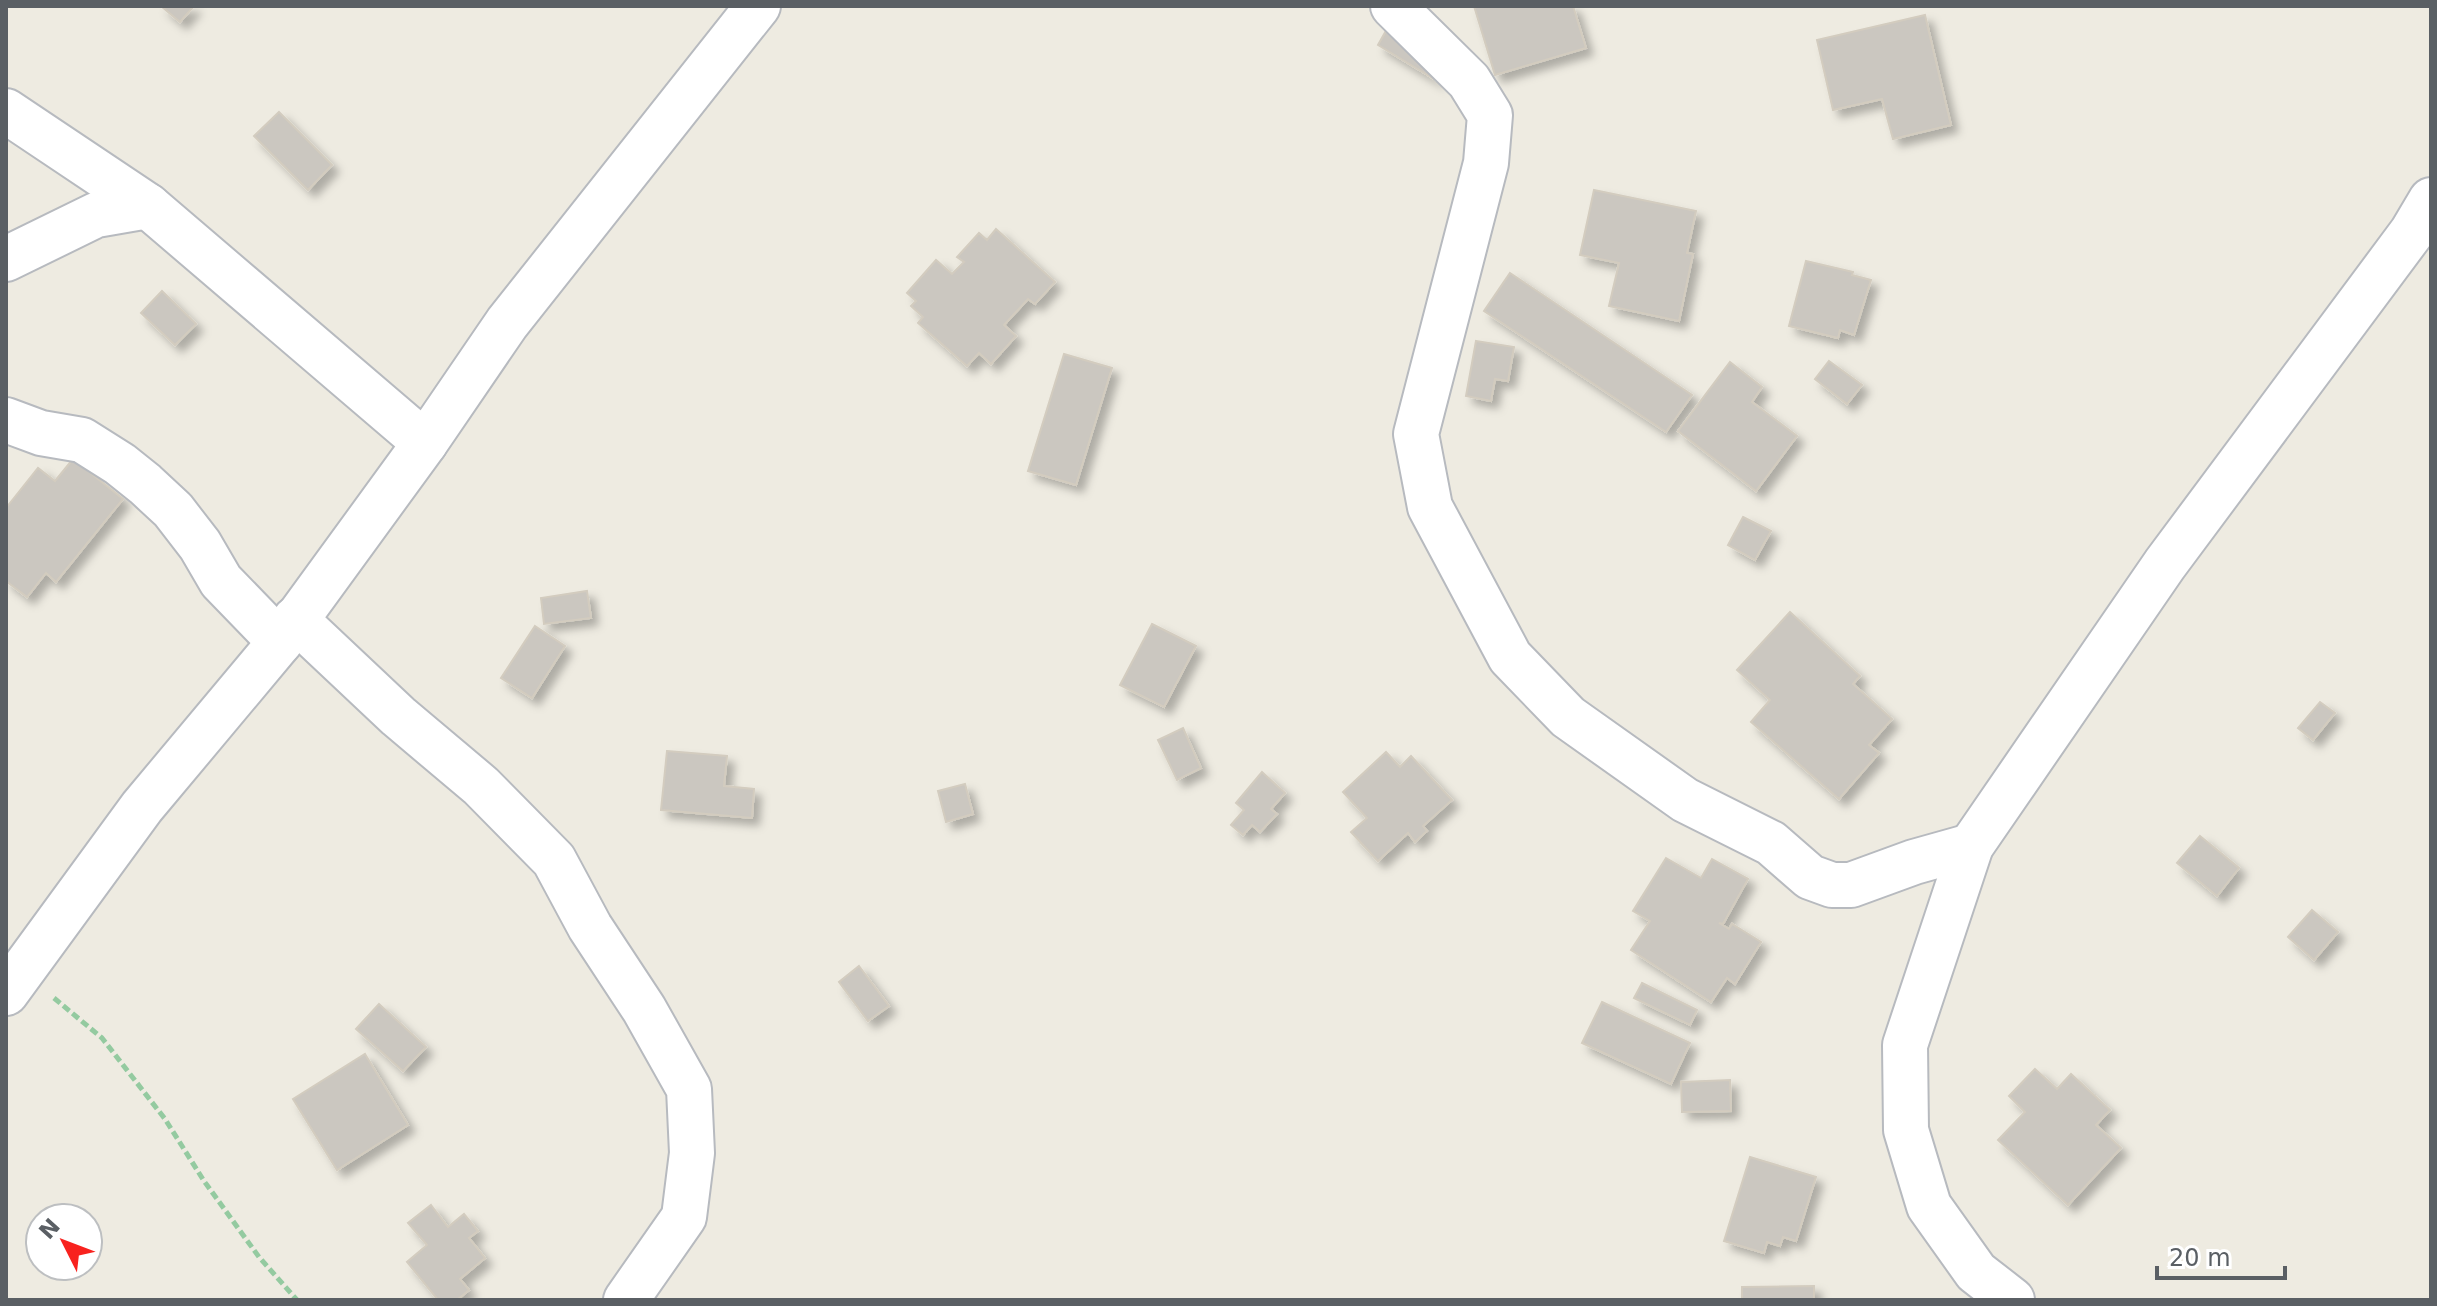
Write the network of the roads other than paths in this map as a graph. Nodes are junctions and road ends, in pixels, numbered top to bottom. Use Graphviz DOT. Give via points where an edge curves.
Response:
graph roads {
  1 [pos="758,6"];
  2 [pos="1393,6"];
  3 [pos="6,111"];
  4 [pos="2431,200"];
  5 [pos="148,206"];
  6 [pos="6,259"];
  7 [pos="6,420"];
  8 [pos="425,443"];
  9 [pos="287,630"];
  10 [pos="1971,846"];
  11 [pos="14,982"];
  12 [pos="626,1300"];
  13 [pos="2012,1300"];
  1 -- 8 [label="street" via="507,323"];
  2 -- 10 [label="street" via="1469,81 1490,115 1486,163 1416,434 1430,507 1510,657 1568,717 1685,800 1771,843 1810,877 1851,885"];
  3 -- 5 [label="street"];
  4 -- 10 [label="street" via="2165,564"];
  5 -- 6 [label="street" via="96,215"];
  5 -- 8 [label="street"];
  7 -- 9 [label="street" via="82,440 120,464 182,522 221,581"];
  8 -- 9 [label="street"];
  9 -- 11 [label="street" via="142,807"];
  9 -- 12 [label="street" via="481,786 554,860 689,1089 692,1153 684,1217"];
  10 -- 13 [label="street" via="1905,1045 1906,1130 1929,1206 1976,1272"];
}
